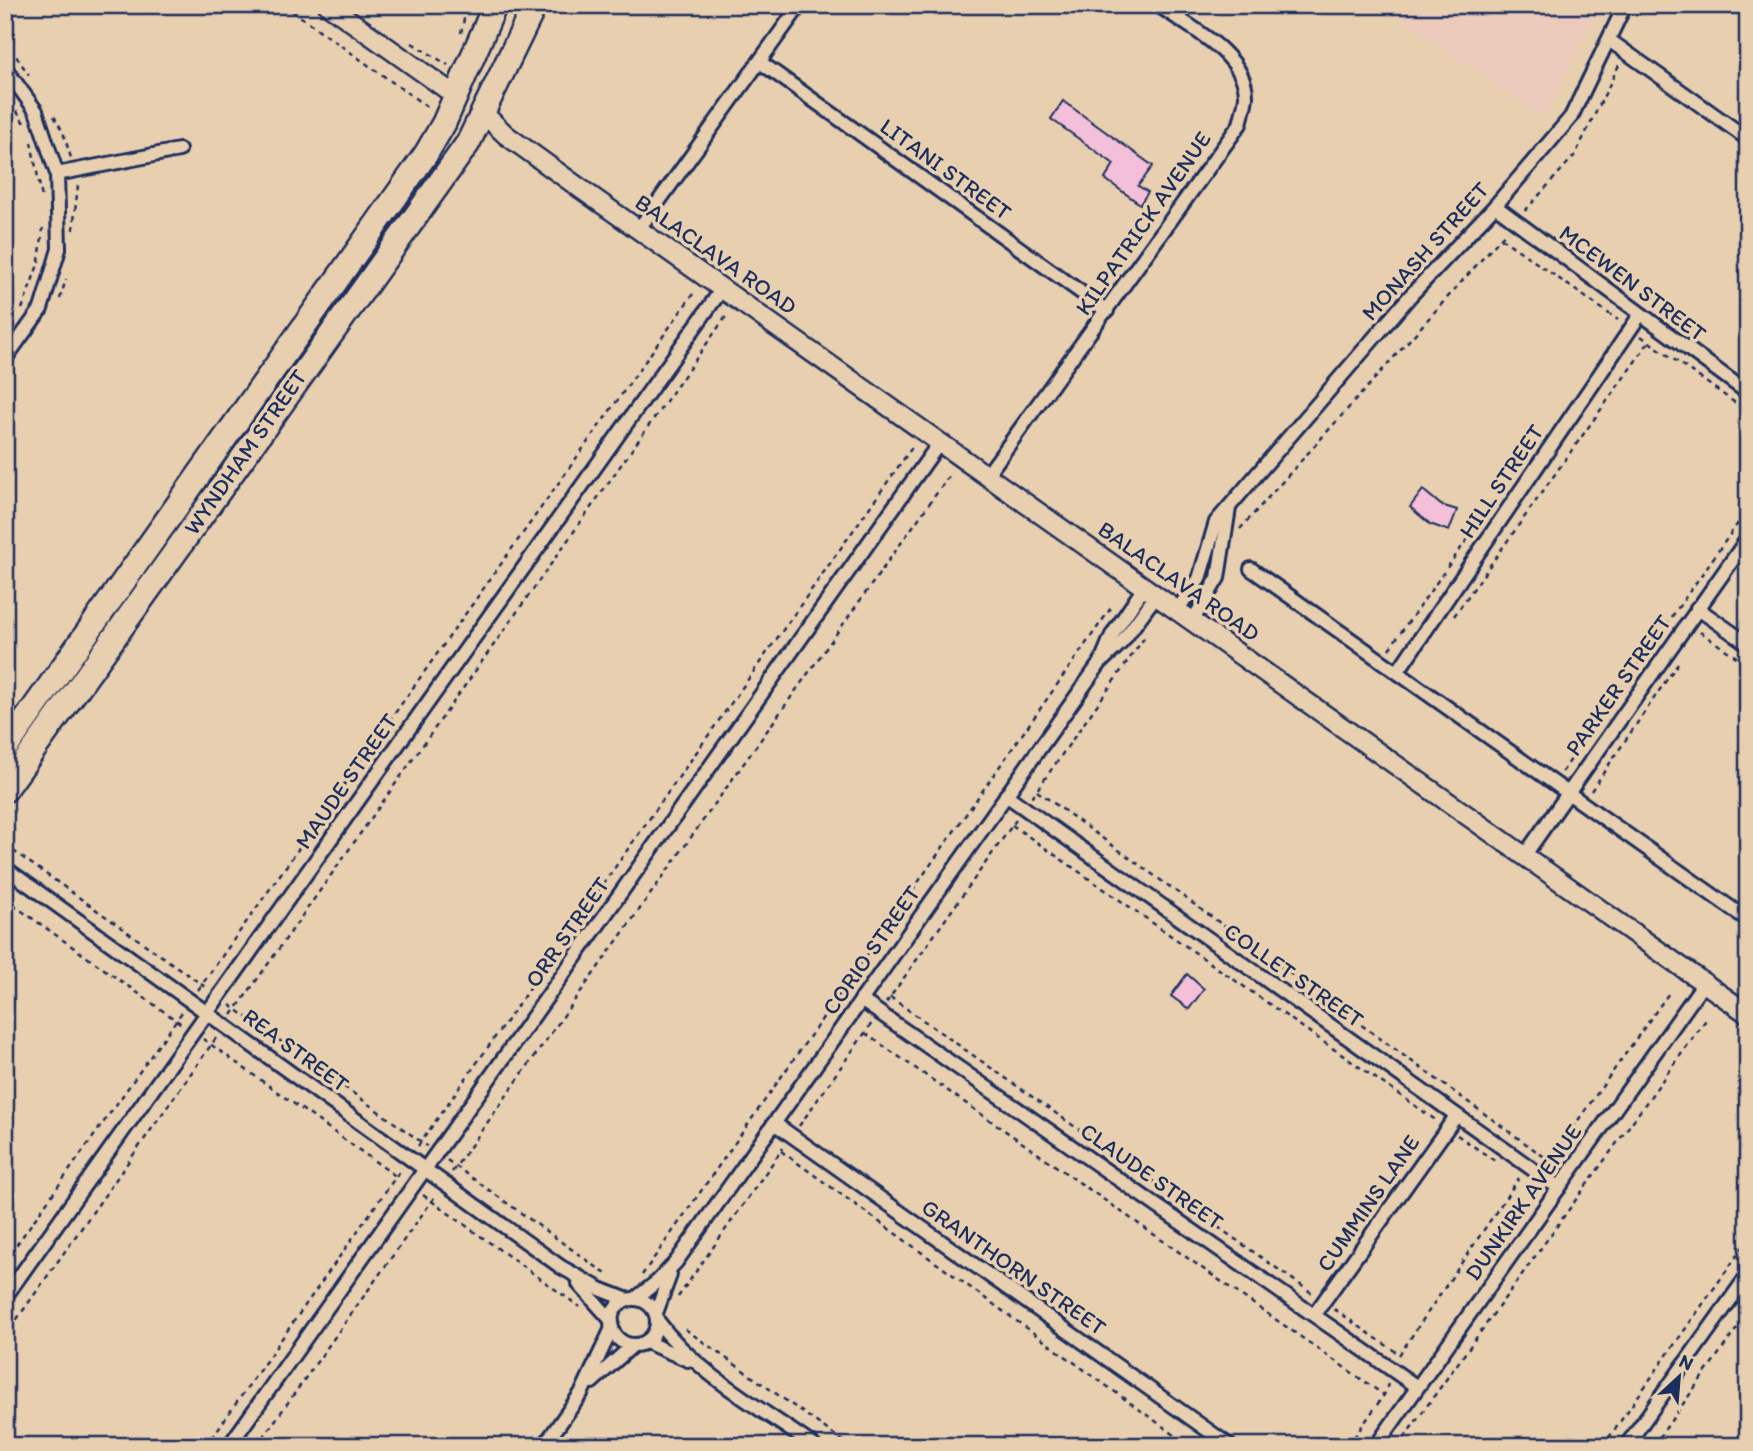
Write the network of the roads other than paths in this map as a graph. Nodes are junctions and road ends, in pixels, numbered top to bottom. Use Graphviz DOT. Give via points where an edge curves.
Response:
graph roads {
  1 [pos="328,5"];
  2 [pos="536,5"];
  3 [pos="800,5"];
  4 [pos="1157,5"];
  5 [pos="1625,5"];
  6 [pos="492,10"];
  7 [pos="1609,40"];
  8 [pos="760,62"];
  9 [pos="5,68"];
  10 [pos="456,96"];
  11 [pos="482,113"];
  12 [pos="1748,139"];
  13 [pos="179,150"];
  14 [pos="57,174"];
  15 [pos="1495,206"];
  16 [pos="638,230"];
  17 [pos="722,289"];
  18 [pos="1107,311"];
  19 [pos="1640,315"];
  20 [pos="5,359"];
  21 [pos="1748,393"];
  22 [pos="940,442"];
  23 [pos="987,475"];
  24 [pos="1228,508"];
  25 [pos="1748,538"];
  26 [pos="1251,569"];
  27 [pos="1151,590"];
  28 [pos="1697,608"];
  29 [pos="1178,609"];
  30 [pos="1193,620"];
  31 [pos="1748,644"];
  32 [pos="1398,671"];
  33 [pos="5,749"];
  34 [pos="5,790"];
  35 [pos="1569,791"];
  36 [pos="1006,796"];
  37 [pos="1524,856"];
  38 [pos="5,868"];
  39 [pos="1748,920"];
  40 [pos="1704,983"];
  41 [pos="861,1000"];
  42 [pos="208,1012"];
  43 [pos="1748,1014"];
  44 [pos="1456,1116"];
  45 [pos="774,1123"];
  46 [pos="425,1170"];
  47 [pos="1559,1188"];
  48 [pos="676,1262"];
  49 [pos="561,1267"];
  50 [pos="1748,1275"];
  51 [pos="5,1297"];
  52 [pos="631,1300"];
  53 [pos="1314,1315"];
  54 [pos="656,1317"];
  55 [pos="612,1324"];
  56 [pos="639,1343"];
  57 [pos="704,1368"];
  58 [pos="1417,1387"];
  59 [pos="582,1392"];
  60 [pos="229,1446"];
  61 [pos="544,1446"];
  62 [pos="814,1446"];
  63 [pos="1230,1446"];
  64 [pos="1376,1446"];
  65 [pos="1626,1446"];
  1 -- 10 [label="main road"];
  2 -- 11 [label="highway, WYNDHAM STREET"];
  3 -- 8 [label="street"];
  4 -- 18 [label="street, KILPATRICK AVENUE" via="1222,51 1238,70 1246,96 1240,124"];
  5 -- 7 [label="street, MONASH STREET"];
  6 -- 10 [label="highway, WYNDHAM STREET"];
  7 -- 12 [label="street"];
  7 -- 15 [label="street, MONASH STREET" via="1571,117"];
  8 -- 16 [label="street"];
  8 -- 18 [label="street, LITANI STREET"];
  9 -- 14 [label="street" via="36,111"];
  10 -- 11 [label="highway"];
  10 -- 33 [label="highway, WYNDHAM STREET" via="426,154"];
  11 -- 16 [label="main road, BALACLAVA ROAD"];
  11 -- 34 [label="highway, WYNDHAM STREET" via="447,173"];
  13 -- 14 [label="street"];
  14 -- 20 [label="street" via="59,249 41,309"];
  15 -- 19 [label="street, MCEWEN STREET"];
  15 -- 24 [label="street, MONASH STREET" via="1411,295"];
  16 -- 17 [label="main road, BALACLAVA ROAD"];
  17 -- 22 [label="main road, BALACLAVA ROAD"];
  17 -- 42 [label="street, MAUDE STREET"];
  18 -- 23 [label="street, KILPATRICK AVENUE"];
  19 -- 21 [label="street, MCEWEN STREET"];
  19 -- 32 [label="street, HILL STREET"];
  22 -- 23 [label="main road, BALACLAVA ROAD"];
  22 -- 46 [label="street, ORR STREET"];
  23 -- 27 [label="main road, BALACLAVA ROAD"];
  24 -- 29 [label="street, MONASH STREET" via="1216,522 1199,579"];
  24 -- 30 [label="street" via="1218,578"];
  25 -- 28 [label="street, PARKER STREET"];
  26 -- 32 [label="street"];
  27 -- 29 [label="main road, BALACLAVA ROAD"];
  27 -- 36 [label="street, CORIO STREET" via="1122,642 1100,663"];
  28 -- 31 [label="street"];
  28 -- 35 [label="street, PARKER STREET"];
  29 -- 30 [label="main road, BALACLAVA ROAD"];
  30 -- 37 [label="main road, BALACLAVA ROAD"];
  32 -- 35 [label="street"];
  35 -- 37 [label="street, PARKER STREET"];
  35 -- 39 [label="street"];
  36 -- 41 [label="street, CORIO STREET"];
  36 -- 44 [label="street, COLLET STREET"];
  37 -- 40 [label="main road, BALACLAVA ROAD"];
  38 -- 42 [label="street, REA STREET"];
  40 -- 43 [label="main road, BALACLAVA ROAD"];
  40 -- 47 [label="street, DUNKIRK AVENUE"];
  41 -- 45 [label="street, CORIO STREET"];
  41 -- 53 [label="street, CLAUDE STREET"];
  42 -- 46 [label="street, REA STREET"];
  42 -- 51 [label="street, MAUDE STREET"];
  44 -- 47 [label="street, COLLET STREET"];
  44 -- 53 [label="street, CUMMINS LANE"];
  45 -- 48 [label="street, CORIO STREET"];
  45 -- 63 [label="street, GRANTHORN STREET"];
  46 -- 49 [label="street, REA STREET"];
  46 -- 60 [label="street, ORR STREET"];
  47 -- 58 [label="street, DUNKIRK AVENUE"];
  48 -- 52 [label="street, CORIO STREET"];
  48 -- 54 [label="street, CORIO STREET"];
  49 -- 52 [label="street, REA STREET"];
  49 -- 55 [label="street, REA STREET" via="592,1296"];
  50 -- 65 [label="street"];
  52 -- 54 [label="street" via="647,1303"];
  52 -- 55 [label="street" via="616,1308"];
  53 -- 58 [label="street, CLAUDE STREET"];
  54 -- 56 [label="street" via="654,1333"];
  54 -- 57 [label="street" via="668,1336"];
  55 -- 56 [label="street" via="620,1340"];
  55 -- 59 [label="street"];
  56 -- 57 [label="street"];
  56 -- 59 [label="street"];
  57 -- 62 [label="street"];
  58 -- 64 [label="street, DUNKIRK AVENUE"];
  59 -- 61 [label="street"];
}
